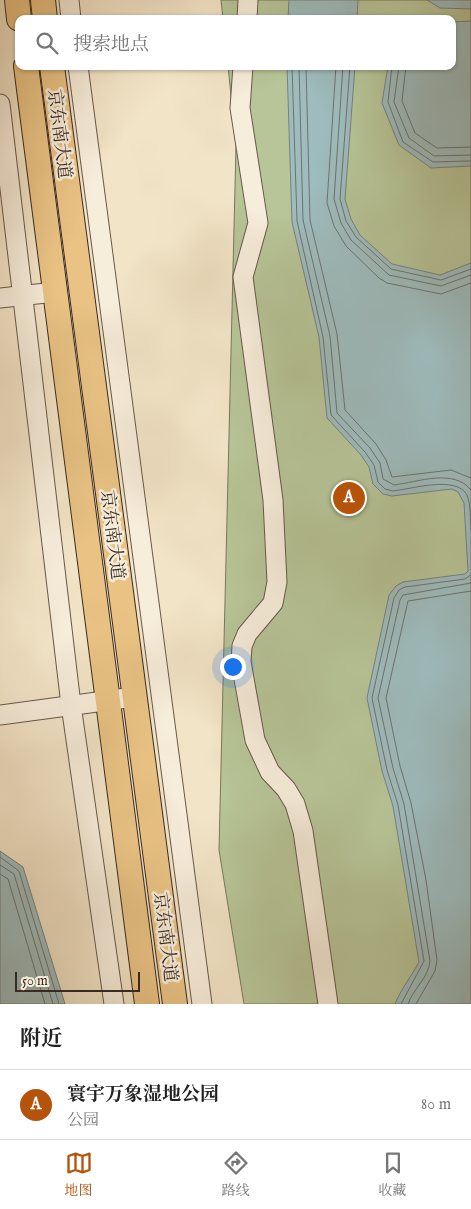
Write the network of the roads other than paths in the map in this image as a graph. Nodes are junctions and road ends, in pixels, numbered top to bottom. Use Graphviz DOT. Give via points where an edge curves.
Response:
graph roads {
  1 [pos="17,0"];
  2 [pos="43,0"];
  3 [pos="69,0"];
  4 [pos="248,0"];
  5 [pos="19,15"];
  6 [pos="45,15"];
  7 [pos="71,15"];
  8 [pos="247,15"];
  9 [pos="27,70"];
  10 [pos="53,70"];
  11 [pos="79,70"];
  12 [pos="243,70"];
  13 [pos="0,104"];
  14 [pos="55,292"];
  15 [pos="22,295"];
  16 [pos="0,298"];
  17 [pos="134,696"];
  18 [pos="108,700"];
  19 [pos="71,706"];
  20 [pos="0,715"];
  21 [pos="114,1004"];
  22 [pos="147,1004"];
  23 [pos="175,1004"];
  24 [pos="202,1004"];
  25 [pos="328,1004"];
  1 -- 5 [label="main road"];
  2 -- 6 [label="main road"];
  3 -- 7 [label="street"];
  4 -- 8 [label="street"];
  9 -- 14 [label="main road, 京东南大道"];
  10 -- 17 [label="main road, 京东南大道"];
  11 -- 24 [label="street"];
  12 -- 25 [label="street" via="240,108 258,223 243,277 273,500 277,582 273,602 247,634 241,662 255,740 270,772 295,804 303,830"];
  13 -- 15 [label="street"];
  14 -- 15 [label="street"];
  14 -- 18 [label="main road, 京东南大道"];
  15 -- 16 [label="street"];
  15 -- 19 [label="street"];
  17 -- 18 [label="street"];
  17 -- 23 [label="main road, 京东南大道"];
  18 -- 19 [label="street"];
  18 -- 22 [label="main road, 京东南大道"];
  19 -- 20 [label="street"];
  19 -- 21 [label="street"];
}
